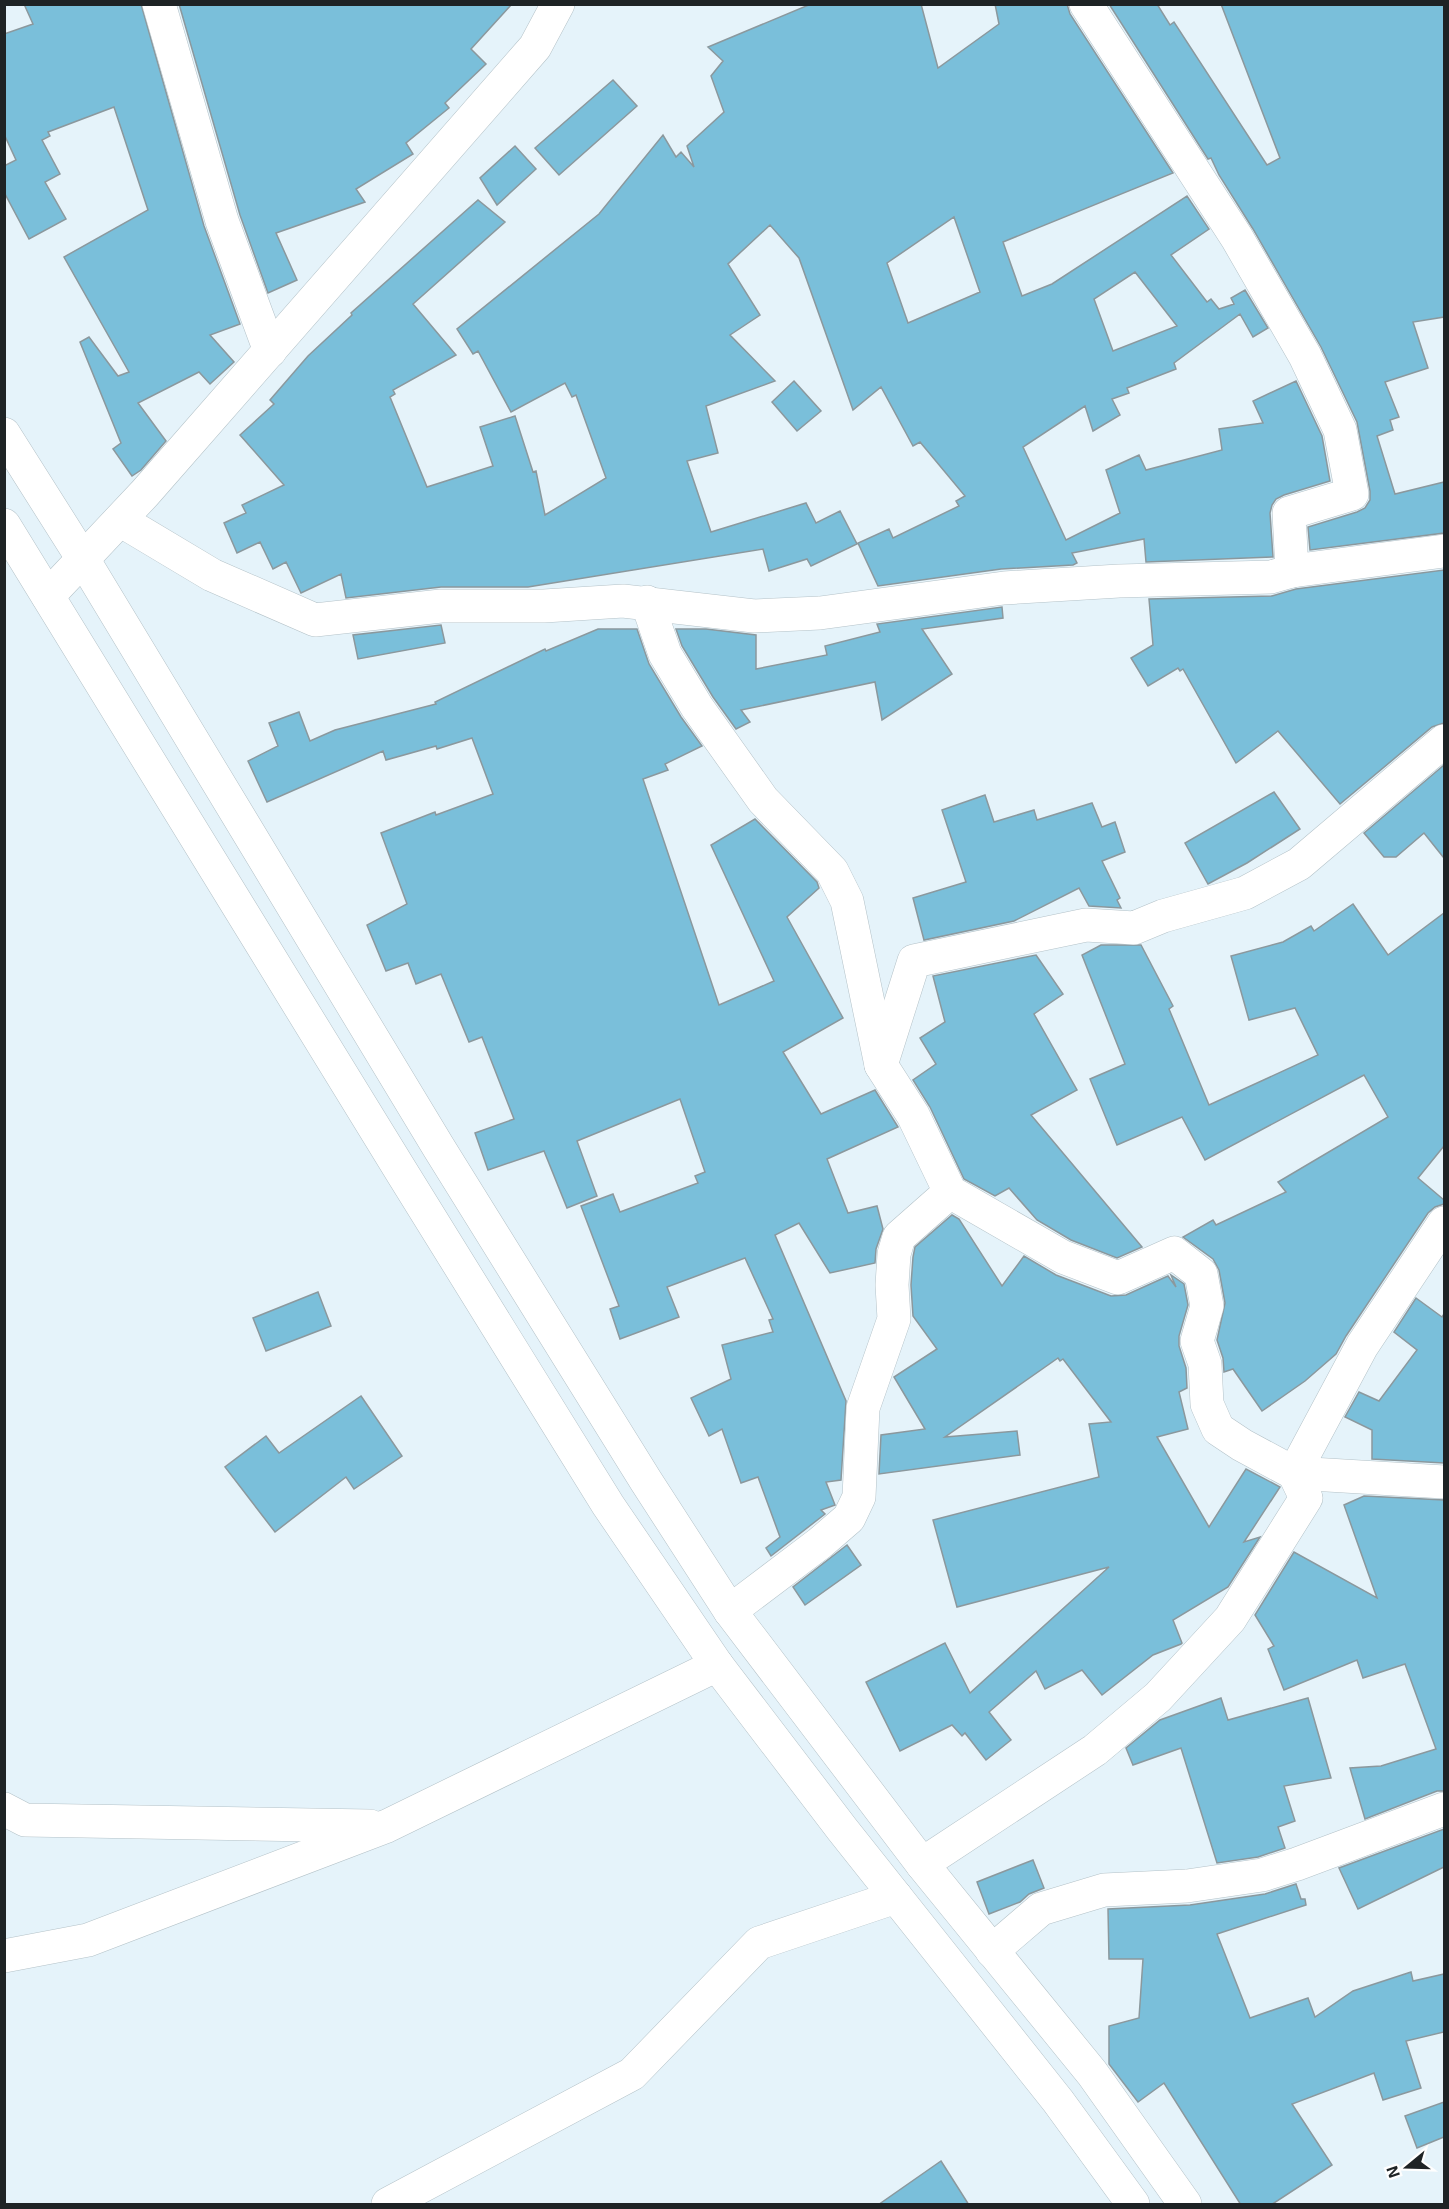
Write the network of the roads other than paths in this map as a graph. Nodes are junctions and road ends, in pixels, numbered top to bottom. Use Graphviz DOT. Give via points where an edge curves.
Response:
graph roads {
  1 [pos="159,4"];
  2 [pos="558,4"];
  3 [pos="1086,4"];
  4 [pos="270,351"];
  5 [pos="4,434"];
  6 [pos="120,520"];
  7 [pos="5,526"];
  8 [pos="1444,551"];
  9 [pos="83,559"];
  10 [pos="1292,571"];
  11 [pos="48,596"];
  12 [pos="647,602"];
  13 [pos="1444,741"];
  14 [pos="881,1065"];
  15 [pos="950,1192"];
  16 [pos="1444,1223"];
  17 [pos="1294,1473"];
  18 [pos="1444,1482"];
  19 [pos="730,1611"];
  20 [pos="717,1665"];
  21 [pos="4,1809"];
  22 [pos="1444,1809"];
  23 [pos="387,1826"];
  24 [pos="922,1864"];
  25 [pos="896,1897"];
  26 [pos="992,1951"];
  27 [pos="4,1956"];
  28 [pos="388,2205"];
  29 [pos="1134,2205"];
  30 [pos="1185,2205"];
  1 -- 4 [label="street" via="222,221"];
  2 -- 4 [label="street" via="535,47"];
  3 -- 10 [label="street" via="1237,238 1305,356 1340,430 1352,494 1289,513"];
  4 -- 6 [label="street"];
  5 -- 9 [label="street"];
  6 -- 9 [label="street"];
  6 -- 12 [label="street" via="212,575 315,620 441,606"];
  7 -- 11 [label="street"];
  8 -- 10 [label="street"];
  9 -- 11 [label="street"];
  9 -- 19 [label="street" via="439,1148"];
  10 -- 12 [label="street" via="1271,577 1004,588 820,613 754,615"];
  11 -- 20 [label="street" via="608,1505"];
  12 -- 14 [label="street" via="665,654 696,707 763,800 832,871 847,900"];
  13 -- 14 [label="street" via="1299,864 1245,893 1134,928 1086,926 915,961"];
  14 -- 15 [label="street" via="913,1115"];
  15 -- 17 [label="street" via="1063,1257 1118,1278 1173,1252 1201,1274 1207,1306 1197,1341 1206,1364 1207,1404 1218,1429"];
  15 -- 19 [label="street" via="899,1237 892,1285 894,1319 863,1408 859,1497 849,1518"];
  16 -- 17 [label="street" via="1362,1346"];
  17 -- 18 [label="street"];
  17 -- 24 [label="street" via="1306,1498 1230,1619 1158,1697 1095,1750"];
  19 -- 24 [label="street"];
  20 -- 23 [label="street"];
  20 -- 25 [label="street"];
  21 -- 23 [label="street" via="25,1820"];
  22 -- 26 [label="street" via="1262,1875 1187,1886 1104,1890 1041,1909"];
  23 -- 27 [label="street" via="88,1940"];
  24 -- 26 [label="street"];
  25 -- 28 [label="street" via="759,1943 632,2074"];
  25 -- 29 [label="street" via="1058,2101"];
  26 -- 30 [label="street" via="1092,2073"];
}
